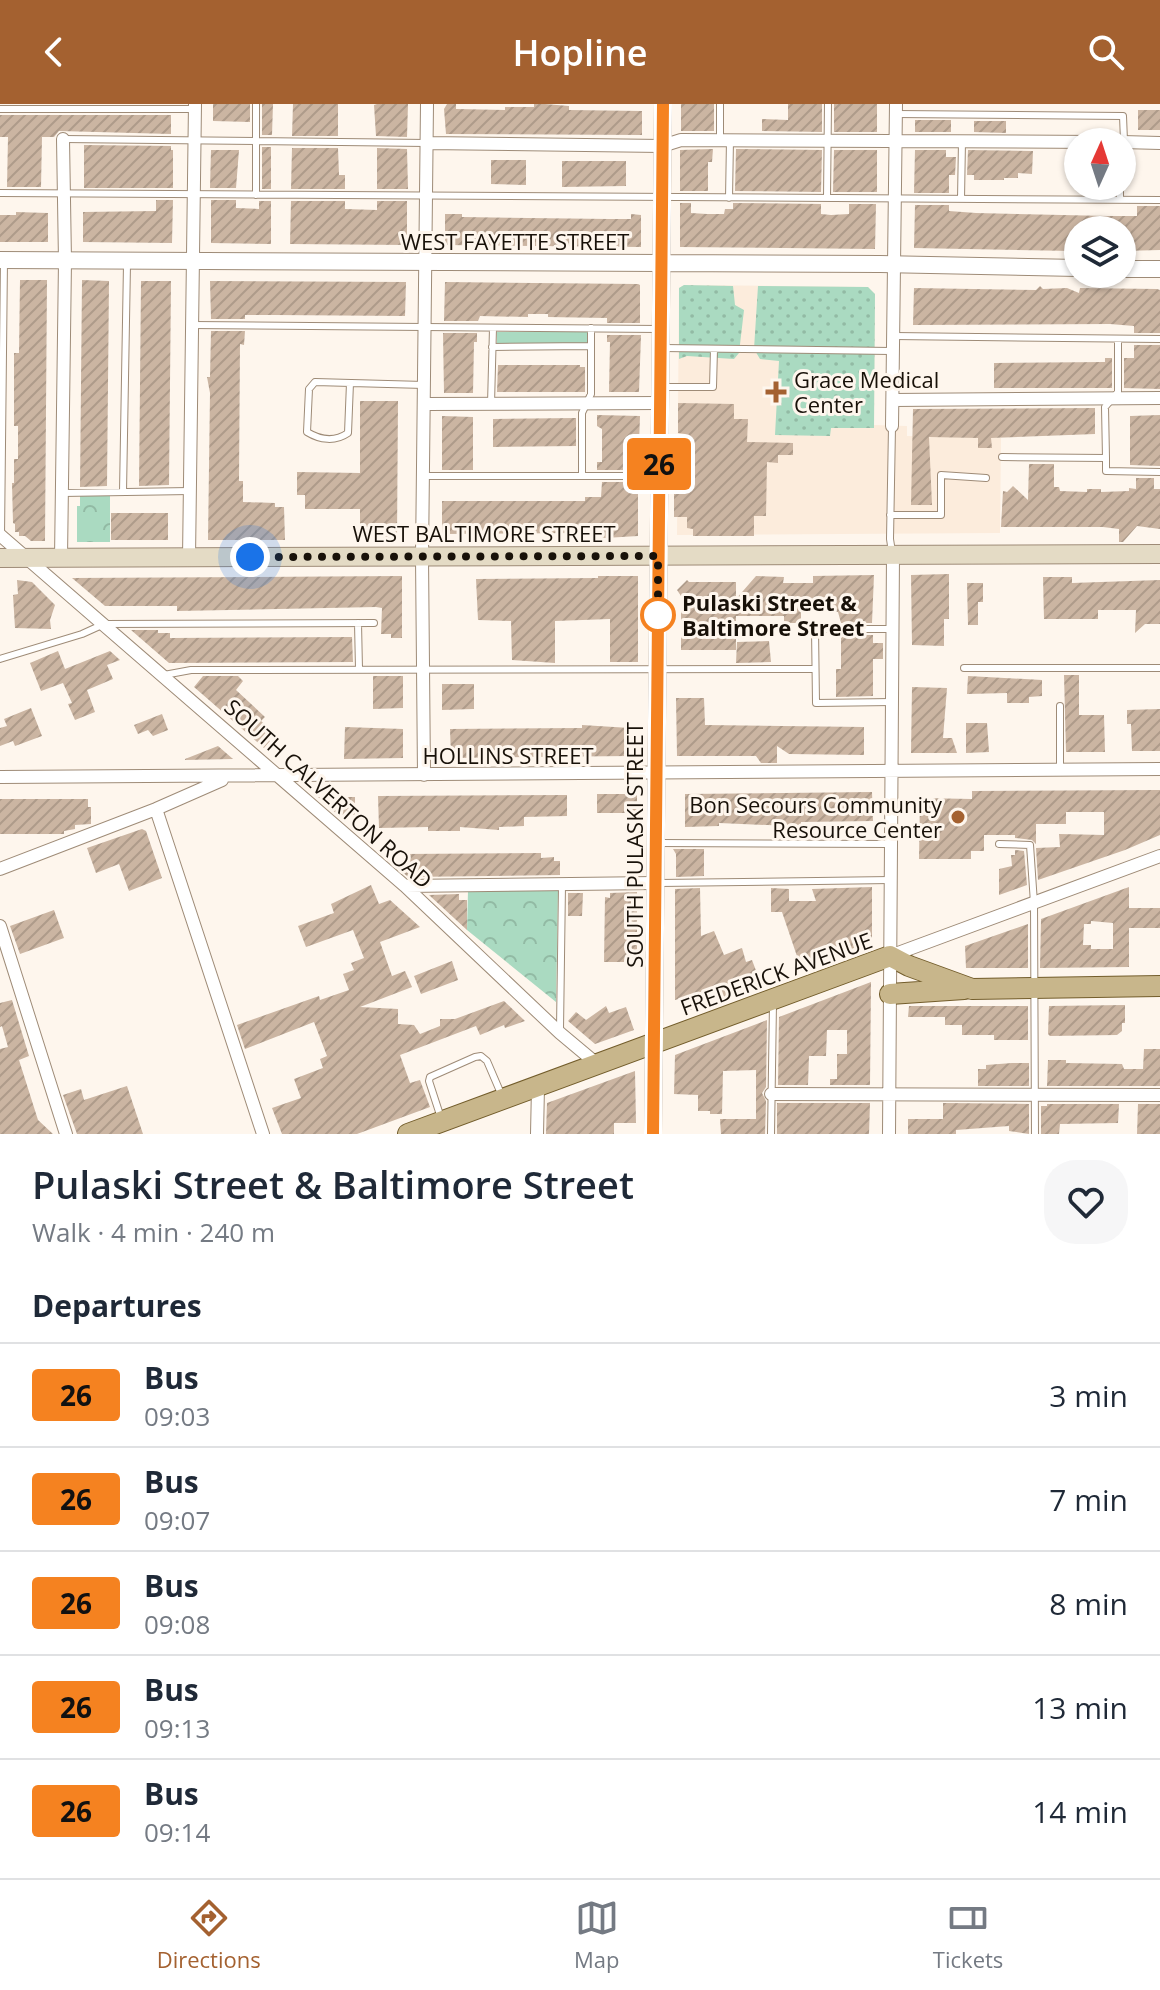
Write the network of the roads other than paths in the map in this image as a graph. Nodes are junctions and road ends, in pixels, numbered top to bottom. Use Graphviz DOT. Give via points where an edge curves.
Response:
graph roads {
  1 [pos="256,104"];
  2 [pos="427,104"];
  3 [pos="663,104"];
  4 [pos="720,104"];
  5 [pos="828,104"];
  6 [pos="194,107"];
  7 [pos="0,109"];
  8 [pos="896,109"];
  9 [pos="1123,128"];
  10 [pos="63,139"];
  11 [pos="725,140"];
  12 [pos="827,140"];
  13 [pos="896,140"];
  14 [pos="194,141"];
  15 [pos="256,141"];
  16 [pos="962,141"];
  17 [pos="1064,142"];
  18 [pos="1136,142"];
  19 [pos="427,143"];
  20 [pos="1160,143"];
  21 [pos="662,146"];
  22 [pos="0,193"];
  23 [pos="64,193"];
  24 [pos="193,194"];
  25 [pos="256,195"];
  26 [pos="426,196"];
  27 [pos="662,197"];
  28 [pos="729,198"];
  29 [pos="827,198"];
  30 [pos="895,199"];
  31 [pos="961,199"];
  32 [pos="1064,200"];
  33 [pos="1136,200"];
  34 [pos="1160,200"];
  35 [pos="2,260"];
  36 [pos="65,261"];
  37 [pos="127,261"];
  38 [pos="193,261"];
  39 [pos="425,262"];
  40 [pos="661,263"];
  41 [pos="894,264"];
  42 [pos="1064,268"];
  43 [pos="1136,269"];
  44 [pos="1160,269"];
  45 [pos="192,325"];
  46 [pos="425,327"];
  47 [pos="493,328"];
  48 [pos="591,328"];
  49 [pos="659,329"];
  50 [pos="894,336"];
  51 [pos="1118,339"];
  52 [pos="1160,339"];
  53 [pos="591,346"];
  54 [pos="492,347"];
  55 [pos="659,348"];
  56 [pos="714,349"];
  57 [pos="893,351"];
  58 [pos="350,383"];
  59 [pos="424,385"];
  60 [pos="659,395"];
  61 [pos="1112,398"];
  62 [pos="1160,398"];
  63 [pos="893,400"];
  64 [pos="587,403"];
  65 [pos="424,404"];
  66 [pos="491,404"];
  67 [pos="892,426"];
  68 [pos="658,439"];
  69 [pos="684,444"];
  70 [pos="1002,457"];
  71 [pos="1106,458"];
  72 [pos="1160,472"];
  73 [pos="423,476"];
  74 [pos="582,476"];
  75 [pos="986,478"];
  76 [pos="664,487"];
  77 [pos="190,491"];
  78 [pos="123,492"];
  79 [pos="62,493"];
  80 [pos="890,515"];
  81 [pos="0,535"];
  82 [pos="1160,554"];
  83 [pos="893,555"];
  84 [pos="658,556"];
  85 [pos="422,557"];
  86 [pos="0,558"];
  87 [pos="27,558"];
  88 [pos="61,558"];
  89 [pos="189,558"];
  90 [pos="358,623"];
  91 [pos="374,623"];
  92 [pos="104,624"];
  93 [pos="892,629"];
  94 [pos="0,659"];
  95 [pos="423,668"];
  96 [pos="657,668"];
  97 [pos="964,668"];
  98 [pos="1160,668"];
  99 [pos="359,669"];
  100 [pos="815,669"];
  101 [pos="164,675"];
  102 [pos="892,702"];
  103 [pos="1060,706"];
  104 [pos="1160,769"];
  105 [pos="1060,770"];
  106 [pos="891,771"];
  107 [pos="656,773"];
  108 [pos="424,775"];
  109 [pos="0,777"];
  110 [pos="229,777"];
  111 [pos="276,777"];
  112 [pos="156,809"];
  113 [pos="656,843"];
  114 [pos="891,844"];
  115 [pos="999,844"];
  116 [pos="1160,856"];
  117 [pos="0,869"];
  118 [pos="891,880"];
  119 [pos="655,883"];
  120 [pos="562,884"];
  121 [pos="405,886"];
  122 [pos="1034,903"];
  123 [pos="0,926"];
  124 [pos="890,956"];
  125 [pos="1160,986"];
  126 [pos="1034,988"];
  127 [pos="972,989"];
  128 [pos="890,994"];
  129 [pos="773,999"];
  130 [pos="560,1033"];
  131 [pos="654,1043"];
  132 [pos="597,1064"];
  133 [pos="538,1087"];
  134 [pos="771,1094"];
  135 [pos="889,1094"];
  136 [pos="1035,1095"];
  137 [pos="1160,1095"];
  138 [pos="503,1099"];
  139 [pos="442,1122"];
  140 [pos="417,1133"];
  141 [pos="66,1134"];
  142 [pos="263,1134"];
  143 [pos="537,1134"];
  144 [pos="653,1134"];
  145 [pos="771,1134"];
  146 [pos="889,1134"];
  147 [pos="1035,1134"];
  1 -- 15 [label="lane"];
  2 -- 19 [label="street"];
  3 -- 21 [label="street, SOUTH PULASKI STREET"];
  4 -- 11 [label="lane"];
  5 -- 12 [label="lane"];
  6 -- 7 [label="lane"];
  6 -- 14 [label="street"];
  8 -- 9 [label="lane" via="1123,116"];
  8 -- 13 [label="street"];
  10 -- 14 [label="lane"];
  10 -- 23 [label="street"];
  11 -- 12 [label="street"];
  11 -- 21 [label="street" via="681,140"];
  11 -- 28 [label="lane"];
  12 -- 13 [label="street"];
  12 -- 29 [label="lane"];
  13 -- 16 [label="street"];
  13 -- 30 [label="street"];
  14 -- 15 [label="lane"];
  14 -- 24 [label="street"];
  15 -- 19 [label="lane"];
  15 -- 25 [label="lane"];
  16 -- 17 [label="street"];
  16 -- 31 [label="lane"];
  18 -- 20 [label="street"];
  19 -- 21 [label="street"];
  19 -- 26 [label="street"];
  21 -- 27 [label="street, SOUTH PULASKI STREET"];
  22 -- 23 [label="lane"];
  23 -- 24 [label="lane"];
  23 -- 36 [label="street"];
  24 -- 25 [label="lane"];
  24 -- 38 [label="street"];
  25 -- 26 [label="lane"];
  26 -- 27 [label="lane"];
  26 -- 39 [label="street"];
  27 -- 28 [label="lane"];
  27 -- 40 [label="street, SOUTH PULASKI STREET"];
  28 -- 29 [label="lane"];
  29 -- 30 [label="lane"];
  30 -- 31 [label="lane"];
  30 -- 41 [label="street"];
  31 -- 32 [label="lane"];
  33 -- 34 [label="lane"];
  35 -- 36 [label="street, WEST FAYETTE STREET"];
  35 -- 81 [label="lane"];
  36 -- 37 [label="street, WEST FAYETTE STREET"];
  36 -- 79 [label="street"];
  37 -- 38 [label="street, WEST FAYETTE STREET"];
  37 -- 78 [label="lane"];
  38 -- 39 [label="street, WEST FAYETTE STREET"];
  38 -- 45 [label="street"];
  39 -- 40 [label="street, WEST FAYETTE STREET"];
  39 -- 46 [label="street"];
  40 -- 41 [label="street, WEST FAYETTE STREET"];
  40 -- 49 [label="street, SOUTH PULASKI STREET"];
  41 -- 42 [label="street, WEST FAYETTE STREET"];
  41 -- 50 [label="street"];
  43 -- 44 [label="street"];
  45 -- 46 [label="lane"];
  45 -- 77 [label="street"];
  46 -- 47 [label="lane"];
  46 -- 59 [label="street"];
  47 -- 48 [label="lane"];
  47 -- 54 [label="lane"];
  48 -- 49 [label="lane"];
  48 -- 53 [label="lane"];
  49 -- 55 [label="street, SOUTH PULASKI STREET"];
  50 -- 51 [label="lane"];
  50 -- 57 [label="street"];
  51 -- 52 [label="lane"];
  51 -- 61 [label="lane" via="1118,392"];
  53 -- 54 [label="lane"];
  53 -- 64 [label="lane"];
  54 -- 66 [label="lane"];
  55 -- 56 [label="lane"];
  55 -- 60 [label="street, SOUTH PULASKI STREET"];
  56 -- 57 [label="lane"];
  56 -- 60 [label="lane" via="713,387"];
  57 -- 63 [label="street"];
  58 -- 58 [label="lane" via="315,382 309,389 307,432 327,439 348,433"];
  58 -- 59 [label="lane"];
  59 -- 65 [label="street"];
  60 -- 64 [label="street"];
  60 -- 68 [label="street, SOUTH PULASKI STREET"];
  61 -- 62 [label="street"];
  61 -- 63 [label="street"];
  61 -- 71 [label="lane" via="1105,407"];
  63 -- 67 [label="street"];
  64 -- 66 [label="street"];
  64 -- 74 [label="lane" via="582,413"];
  65 -- 66 [label="street"];
  65 -- 73 [label="street"];
  67 -- 80 [label="lane"];
  68 -- 69 [label="lane" via="681,439"];
  68 -- 76 [label="street, SOUTH PULASKI STREET"];
  70 -- 71 [label="lane"];
  71 -- 72 [label="lane" via="1106,471"];
  73 -- 74 [label="lane"];
  73 -- 85 [label="street"];
  74 -- 76 [label="lane"];
  75 -- 80 [label="lane" via="941,475 941,515"];
  76 -- 84 [label="street, SOUTH PULASKI STREET"];
  77 -- 78 [label="lane"];
  77 -- 89 [label="street"];
  78 -- 79 [label="lane"];
  79 -- 88 [label="street"];
  80 -- 83 [label="lane"];
  81 -- 87 [label="street, SOUTH CALVERTON ROAD"];
  82 -- 83 [label="main road, WEST BALTIMORE STREET"];
  83 -- 84 [label="main road, WEST BALTIMORE STREET"];
  83 -- 93 [label="street"];
  84 -- 85 [label="main road, WEST BALTIMORE STREET"];
  84 -- 96 [label="street, SOUTH PULASKI STREET"];
  85 -- 89 [label="main road, WEST BALTIMORE STREET"];
  85 -- 95 [label="street"];
  86 -- 87 [label="main road, WEST BALTIMORE STREET"];
  87 -- 88 [label="main road, WEST BALTIMORE STREET"];
  87 -- 92 [label="street, SOUTH CALVERTON ROAD"];
  88 -- 89 [label="main road, WEST BALTIMORE STREET"];
  90 -- 91 [label="lane"];
  90 -- 92 [label="lane"];
  90 -- 99 [label="lane"];
  92 -- 94 [label="lane"];
  92 -- 101 [label="street, SOUTH CALVERTON ROAD"];
  93 -- 100 [label="lane" via="815,629"];
  93 -- 102 [label="street"];
  95 -- 96 [label="lane"];
  95 -- 99 [label="lane"];
  95 -- 108 [label="street"];
  96 -- 100 [label="lane"];
  96 -- 107 [label="street, SOUTH PULASKI STREET"];
  97 -- 98 [label="lane"];
  99 -- 101 [label="lane" via="191,670"];
  100 -- 102 [label="lane" via="816,703"];
  101 -- 111 [label="street, SOUTH CALVERTON ROAD"];
  102 -- 106 [label="street"];
  103 -- 105 [label="lane"];
  104 -- 105 [label="street, HOLLINS STREET"];
  105 -- 106 [label="street, HOLLINS STREET"];
  106 -- 107 [label="street, HOLLINS STREET"];
  106 -- 114 [label="street"];
  107 -- 108 [label="street, HOLLINS STREET"];
  107 -- 113 [label="street, SOUTH PULASKI STREET"];
  108 -- 111 [label="street, HOLLINS STREET"];
  109 -- 110 [label="street, HOLLINS STREET"];
  110 -- 111 [label="street, HOLLINS STREET"];
  110 -- 112 [label="street"];
  111 -- 121 [label="street, SOUTH CALVERTON ROAD"];
  112 -- 117 [label="street"];
  112 -- 142 [label="street"];
  113 -- 114 [label="lane"];
  113 -- 119 [label="street, SOUTH PULASKI STREET"];
  114 -- 118 [label="street"];
  115 -- 122 [label="lane" via="1030,845"];
  116 -- 122 [label="street, FREDERICK AVENUE"];
  118 -- 119 [label="lane"];
  118 -- 124 [label="street"];
  119 -- 120 [label="street"];
  119 -- 131 [label="street, SOUTH PULASKI STREET"];
  120 -- 121 [label="street"];
  120 -- 130 [label="lane"];
  121 -- 130 [label="street, SOUTH CALVERTON ROAD"];
  122 -- 124 [label="street, FREDERICK AVENUE"];
  122 -- 126 [label="lane"];
  123 -- 141 [label="street"];
  124 -- 127 [label="main road"];
  124 -- 128 [label="street"];
  124 -- 129 [label="main road, FREDERICK AVENUE"];
  125 -- 126 [label="main road"];
  126 -- 127 [label="main road"];
  126 -- 136 [label="lane"];
  127 -- 128 [label="main road"];
  128 -- 135 [label="street"];
  129 -- 131 [label="main road, FREDERICK AVENUE"];
  129 -- 134 [label="lane"];
  130 -- 132 [label="street, SOUTH CALVERTON ROAD"];
  131 -- 132 [label="main road, FREDERICK AVENUE"];
  131 -- 144 [label="street, SOUTH PULASKI STREET"];
  132 -- 133 [label="main road, FREDERICK AVENUE"];
  133 -- 138 [label="main road, FREDERICK AVENUE"];
  133 -- 143 [label="street"];
  134 -- 135 [label="street"];
  134 -- 145 [label="lane"];
  135 -- 136 [label="street"];
  135 -- 146 [label="street"];
  136 -- 137 [label="street"];
  136 -- 147 [label="lane"];
  138 -- 139 [label="main road, FREDERICK AVENUE"];
  138 -- 139 [label="lane" via="487,1061 475,1057 430,1077"];
  139 -- 140 [label="main road, FREDERICK AVENUE"];
}
